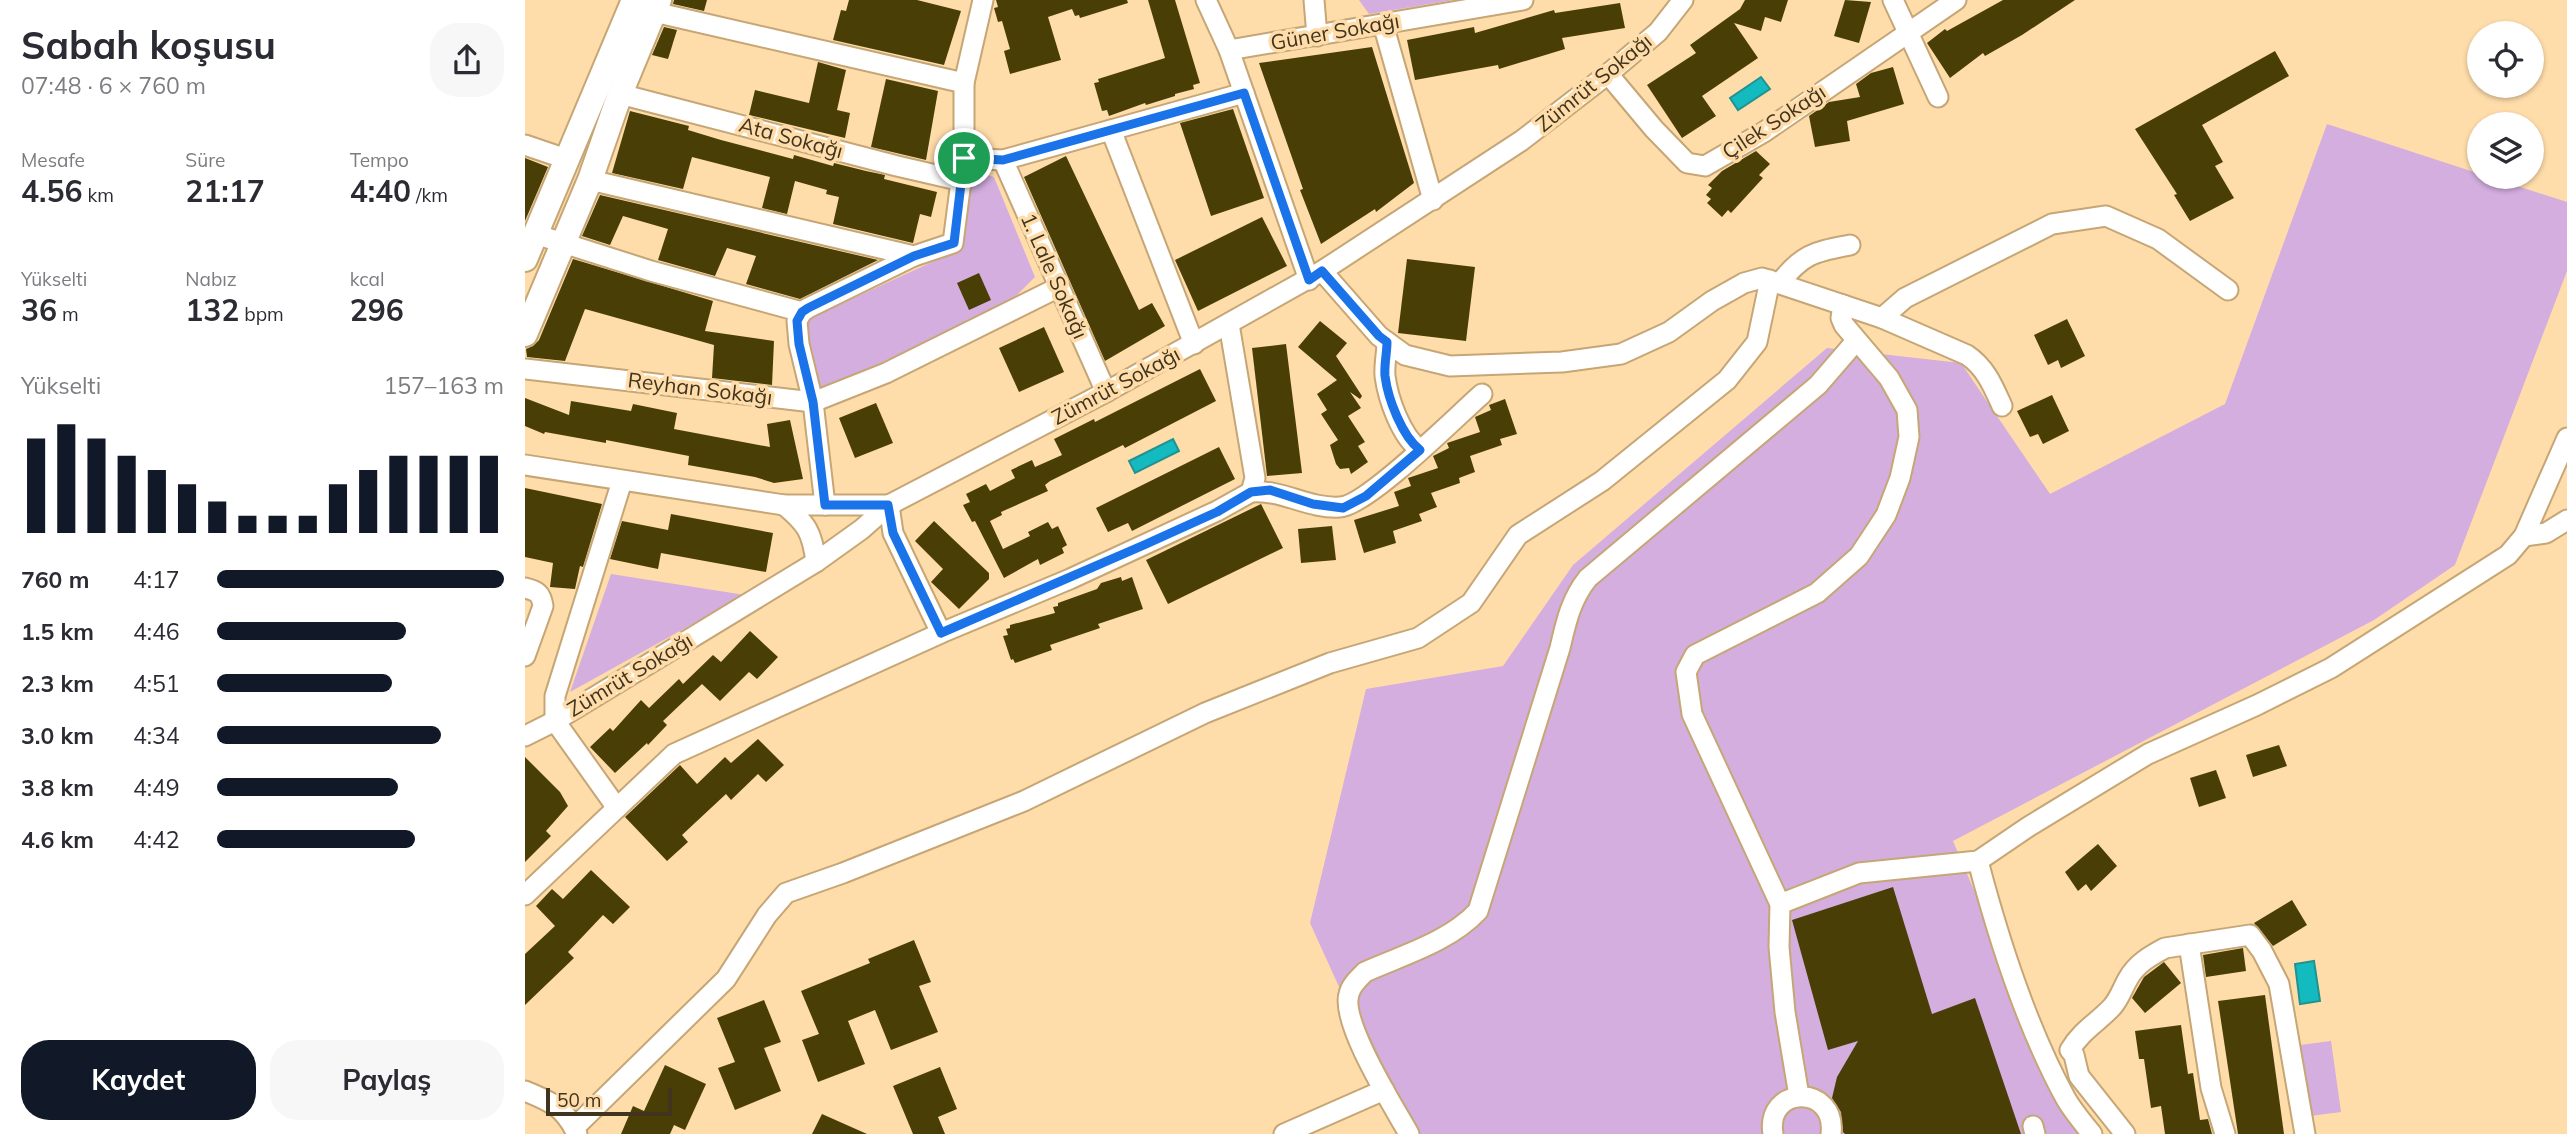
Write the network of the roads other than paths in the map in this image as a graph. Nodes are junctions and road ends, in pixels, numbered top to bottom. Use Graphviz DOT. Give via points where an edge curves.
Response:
graph roads {
  1 [pos="983,0"];
  2 [pos="1206,0"];
  3 [pos="1314,0"];
  4 [pos="1523,0"];
  5 [pos="1682,0"];
  6 [pos="1893,0"];
  7 [pos="1956,0"];
  8 [pos="649,4"];
  9 [pos="1383,24"];
  10 [pos="1907,33"];
  11 [pos="1317,36"];
  12 [pos="1229,50"];
  13 [pos="1608,74"];
  14 [pos="964,83"];
  15 [pos="1244,93"];
  16 [pos="620,94"];
  17 [pos="1938,97"];
  18 [pos="1111,130"];
  19 [pos="525,145"];
  20 [pos="964,158"];
  21 [pos="566,159"];
  22 [pos="1003,160"];
  23 [pos="590,180"];
  24 [pos="962,180"];
  25 [pos="1433,200"];
  26 [pos="535,234"];
  27 [pos="563,243"];
  28 [pos="1850,245"];
  29 [pos="914,256"];
  30 [pos="525,259"];
  31 [pos="1316,276"];
  32 [pos="1775,281"];
  33 [pos="1059,287"];
  34 [pos="2228,290"];
  35 [pos="1843,305"];
  36 [pos="802,312"];
  37 [pos="1881,318"];
  38 [pos="1229,324"];
  39 [pos="525,334"];
  40 [pos="1856,341"];
  41 [pos="1387,342"];
  42 [pos="1193,344"];
  43 [pos="525,369"];
  44 [pos="1106,392"];
  45 [pos="1482,394"];
  46 [pos="813,402"];
  47 [pos="2002,406"];
  48 [pos="2567,438"];
  49 [pos="1420,450"];
  50 [pos="525,465"];
  51 [pos="622,481"];
  52 [pos="1251,492"];
  53 [pos="784,505"];
  54 [pos="825,505"];
  55 [pos="888,505"];
  56 [pos="2567,520"];
  57 [pos="2524,536"];
  58 [pos="816,562"];
  59 [pos="525,588"];
  60 [pos="941,633"];
  61 [pos="525,656"];
  62 [pos="555,721"];
  63 [pos="525,736"];
  64 [pos="617,808"];
  65 [pos="1978,860"];
  66 [pos="525,895"];
  67 [pos="1780,904"];
  68 [pos="2189,944"];
  69 [pos="1384,1090"];
  70 [pos="525,1091"];
  71 [pos="1799,1096"];
  72 [pos="576,1131"];
  73 [pos="1284,1134"];
  74 [pos="1409,1134"];
  75 [pos="1773,1134"];
  76 [pos="1831,1134"];
  77 [pos="2092,1134"];
  78 [pos="2125,1134"];
  79 [pos="2225,1134"];
  80 [pos="2305,1134"];
  1 -- 14 [label="street"];
  2 -- 12 [label="street"];
  3 -- 11 [label="street"];
  4 -- 9 [label="street, Güner Sokağı"];
  5 -- 13 [label="street, Zümrüt Sokağı" via="1658,32"];
  6 -- 10 [label="street"];
  7 -- 10 [label="street, Çilek Sokağı"];
  8 -- 14 [label="street"];
  8 -- 16 [label="main road"];
  8 -- 21 [label="main road"];
  9 -- 11 [label="street, Güner Sokağı"];
  9 -- 25 [label="street"];
  10 -- 13 [label="street, Çilek Sokağı" via="1764,132 1705,166 1687,163"];
  10 -- 17 [label="street"];
  11 -- 12 [label="street, Güner Sokağı"];
  12 -- 15 [label="street"];
  13 -- 25 [label="street, Zümrüt Sokağı" via="1521,141"];
  14 -- 20 [label="street"];
  15 -- 18 [label="street"];
  15 -- 31 [label="street"];
  16 -- 23 [label="main road"];
  16 -- 24 [label="street, Ata Sokağı"];
  18 -- 22 [label="street"];
  18 -- 42 [label="street"];
  19 -- 21 [label="street"];
  20 -- 22 [label="street"];
  20 -- 24 [label="street"];
  21 -- 26 [label="main road"];
  22 -- 33 [label="street, 1. Lale Sokağı"];
  23 -- 27 [label="main road"];
  23 -- 29 [label="street"];
  24 -- 29 [label="street" via="954,243"];
  25 -- 31 [label="street, Zümrüt Sokağı"];
  26 -- 27 [label="street"];
  26 -- 30 [label="main road"];
  27 -- 36 [label="street"];
  27 -- 39 [label="main road"];
  28 -- 32 [label="street" via="1803,258"];
  29 -- 36 [label="street"];
  31 -- 38 [label="street, Zümrüt Sokağı"];
  31 -- 41 [label="street"];
  32 -- 35 [label="street"];
  32 -- 41 [label="street" via="1762,278 1744,283 1669,332 1621,354 1562,362 1450,366 1405,355"];
  32 -- 72 [label="street" via="1757,342 1727,380 1602,481 1518,535 1471,603 1418,638 1330,663 1217,708 1024,801 786,893 726,979"];
  33 -- 44 [label="street, 1. Lale Sokağı"];
  33 -- 46 [label="street, Reyhan Sokağı" via="886,373"];
  34 -- 37 [label="street" via="2158,239 2106,216 2052,224 1905,298"];
  35 -- 37 [label="street"];
  35 -- 40 [label="street" via="1841,318"];
  36 -- 46 [label="street" via="797,321 799,344"];
  37 -- 47 [label="street" via="1973,359 1988,376"];
  38 -- 42 [label="street, Zümrüt Sokağı"];
  38 -- 52 [label="street" via="1255,478"];
  40 -- 67 [label="street" via="1889,378 1907,410 1909,437 1886,515 1859,556 1817,593 1695,655 1686,672 1692,713"];
  40 -- 69 [label="street" via="1818,385 1577,591 1478,911 1445,937 1365,972 1349,994 1347,1009"];
  41 -- 49 [label="street" via="1385,376 1401,428"];
  42 -- 44 [label="street, Zümrüt Sokağı"];
  43 -- 46 [label="street, Reyhan Sokağı"];
  44 -- 55 [label="street, Zümrüt Sokağı"];
  45 -- 49 [label="street"];
  46 -- 54 [label="street"];
  48 -- 57 [label="street"];
  49 -- 52 [label="street" via="1366,496 1343,508 1270,490"];
  50 -- 51 [label="street"];
  51 -- 53 [label="street"];
  51 -- 62 [label="street" via="555,696"];
  52 -- 60 [label="street" via="1217,512"];
  53 -- 54 [label="street"];
  53 -- 58 [label="street" via="804,522"];
  54 -- 55 [label="street"];
  55 -- 58 [label="street, Zümrüt Sokağı"];
  55 -- 60 [label="street" via="893,533"];
  56 -- 57 [label="street" via="2546,533"];
  57 -- 65 [label="street" via="2498,563 2331,668 2148,754"];
  58 -- 62 [label="street, Zümrüt Sokağı"];
  59 -- 61 [label="street" via="537,591 543,606"];
  60 -- 64 [label="street" via="674,754"];
  62 -- 63 [label="street, Zümrüt Sokağı"];
  62 -- 64 [label="street"];
  64 -- 66 [label="street"];
  65 -- 67 [label="street" via="1859,873"];
  65 -- 77 [label="street" via="2001,946 2050,1066 2067,1102"];
  67 -- 71 [label="street" via="1785,1012"];
  68 -- 78 [label="street" via="2165,948 2142,961 2111,1009 2078,1036 2070,1050 2079,1076"];
  68 -- 79 [label="street" via="2211,1088"];
  68 -- 80 [label="street" via="2250,935 2262,951 2279,984"];
  69 -- 73 [label="street"];
  69 -- 74 [label="street"];
  70 -- 72 [label="street" via="567,1115"];
  71 -- 75 [label="street" via="1775,1112"];
  71 -- 76 [label="street" via="1825,1107"];
}
